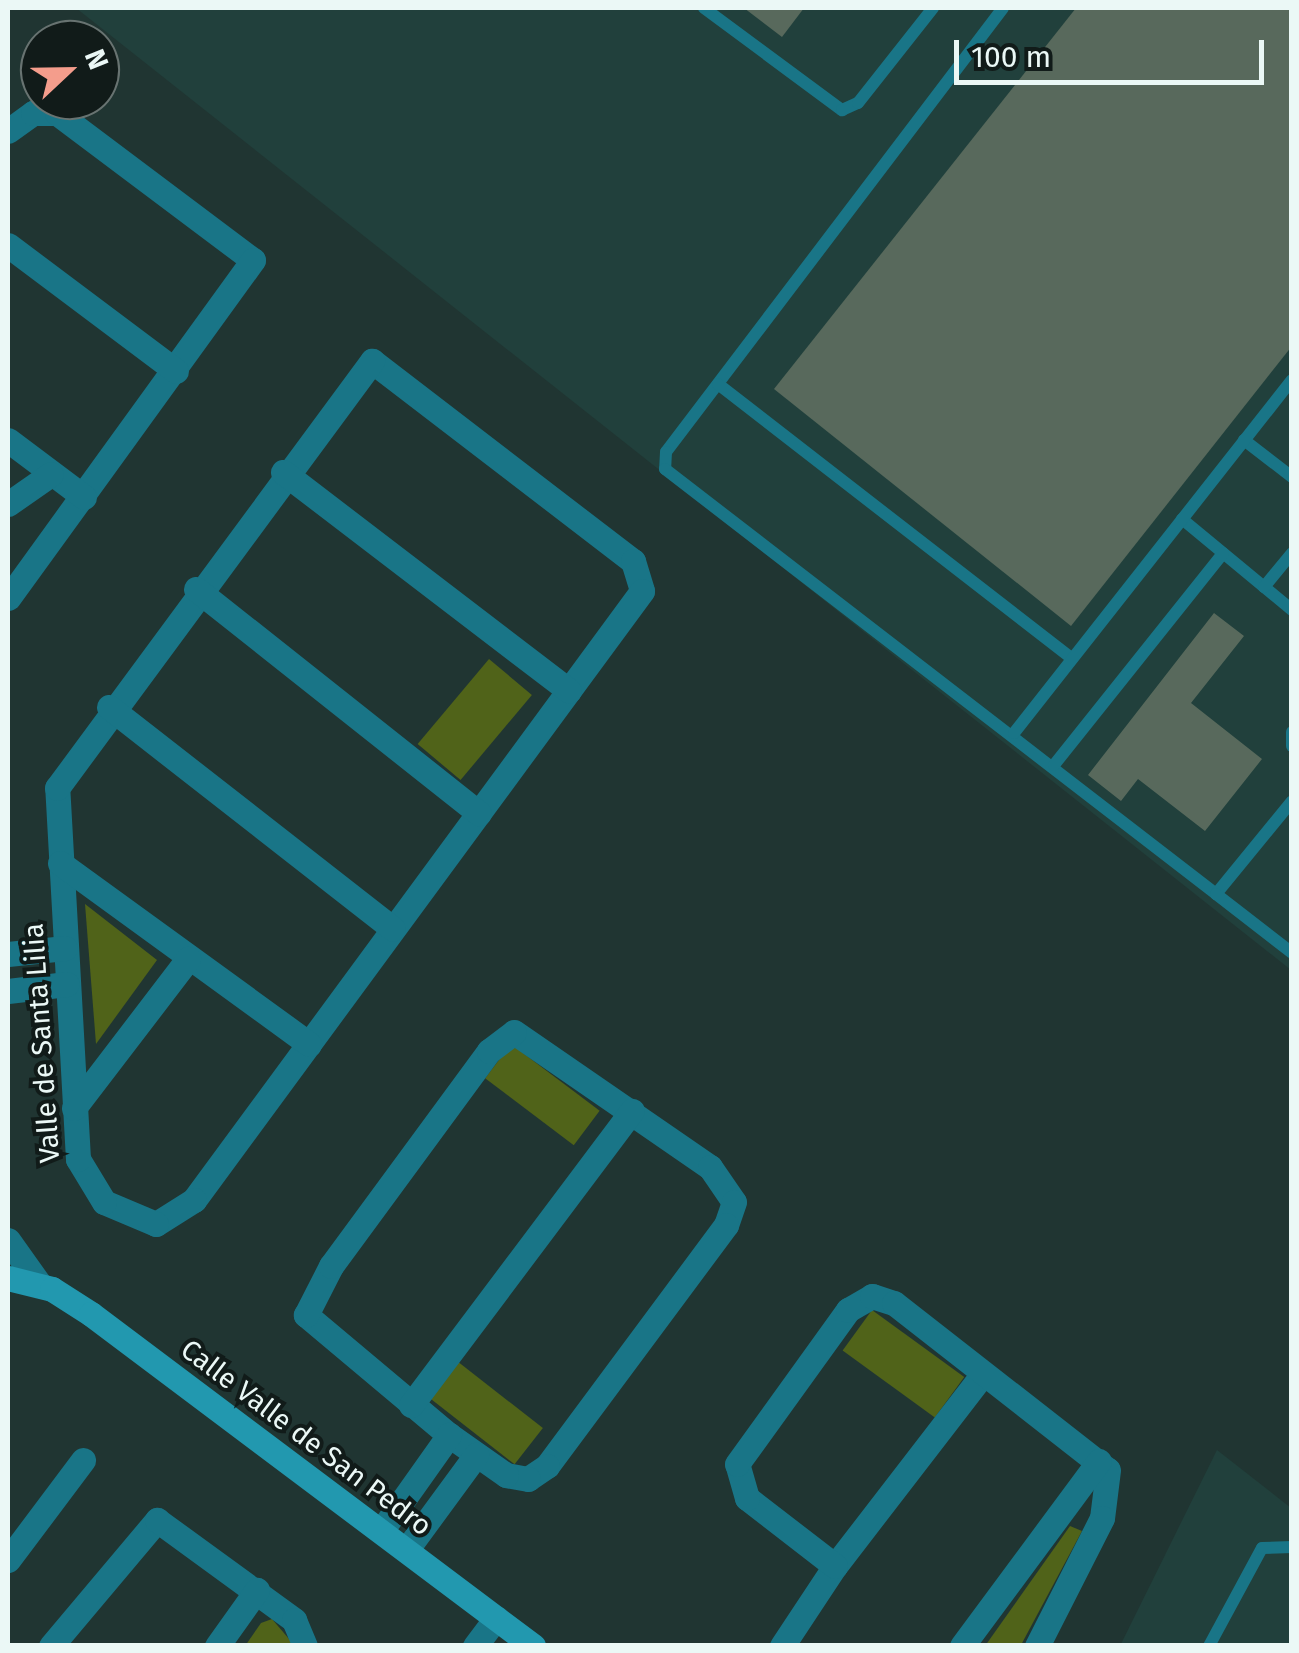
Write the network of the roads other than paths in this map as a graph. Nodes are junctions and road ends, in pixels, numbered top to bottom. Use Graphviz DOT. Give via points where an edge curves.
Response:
graph roads {
  1 [pos="704,8"];
  2 [pos="933,8"];
  3 [pos="1003,8"];
  4 [pos="8,132"];
  5 [pos="8,245"];
  6 [pos="176,371"];
  7 [pos="1292,380"];
  8 [pos="718,384"];
  9 [pos="8,440"];
  10 [pos="1244,440"];
  11 [pos="283,472"];
  12 [pos="52,474"];
  13 [pos="1292,477"];
  14 [pos="84,498"];
  15 [pos="8,504"];
  16 [pos="1182,520"];
  17 [pos="1292,552"];
  18 [pos="1223,553"];
  19 [pos="1264,588"];
  20 [pos="196,589"];
  21 [pos="8,598"];
  22 [pos="1292,610"];
  23 [pos="1072,659"];
  24 [pos="569,691"];
  25 [pos="109,706"];
  26 [pos="1292,732"];
  27 [pos="1014,734"];
  28 [pos="1292,746"];
  29 [pos="1054,765"];
  30 [pos="1292,801"];
  31 [pos="479,813"];
  32 [pos="60,863"];
  33 [pos="1216,894"];
  34 [pos="393,929"];
  35 [pos="65,948"];
  36 [pos="1292,953"];
  37 [pos="8,954"];
  38 [pos="188,960"];
  39 [pos="67,984"];
  40 [pos="8,991"];
  41 [pos="309,1044"];
  42 [pos="74,1108"];
  43 [pos="632,1111"];
  44 [pos="8,1240"];
  45 [pos="8,1278"];
  46 [pos="40,1284"];
  47 [pos="983,1374"];
  48 [pos="412,1405"];
  49 [pos="449,1435"];
  50 [pos="476,1455"];
  51 [pos="83,1460"];
  52 [pos="1098,1461"];
  53 [pos="381,1531"];
  54 [pos="1292,1548"];
  55 [pos="407,1550"];
  56 [pos="8,1560"];
  57 [pos="834,1566"];
  58 [pos="257,1590"];
  59 [pos="496,1618"];
  60 [pos="51,1646"];
  61 [pos="217,1646"];
  62 [pos="304,1646"];
  63 [pos="475,1646"];
  64 [pos="534,1646"];
  65 [pos="782,1646"];
  66 [pos="962,1646"];
  67 [pos="1037,1646"];
  68 [pos="1209,1646"];
  1 -- 2 [label="lane" via="842,110 858,103"];
  3 -- 8 [label="lane"];
  4 -- 6 [label="street" via="33,113 57,113 248,252 252,268"];
  5 -- 6 [label="street"];
  6 -- 14 [label="street"];
  7 -- 10 [label="lane"];
  8 -- 23 [label="lane"];
  8 -- 27 [label="lane" via="666,452 669,476"];
  9 -- 12 [label="street"];
  10 -- 13 [label="lane"];
  10 -- 16 [label="lane"];
  11 -- 20 [label="street, Valle de Santa Lilia"];
  11 -- 24 [label="street"];
  11 -- 24 [label="street, Valle de Santa Lilia" via="358,370 386,364 643,574 642,590"];
  12 -- 14 [label="street"];
  12 -- 15 [label="street"];
  14 -- 21 [label="street"];
  16 -- 18 [label="lane"];
  16 -- 23 [label="lane"];
  17 -- 19 [label="lane"];
  18 -- 19 [label="lane"];
  18 -- 29 [label="lane"];
  19 -- 22 [label="lane"];
  20 -- 25 [label="street, Valle de Santa Lilia"];
  20 -- 31 [label="street"];
  23 -- 27 [label="lane"];
  24 -- 31 [label="street, Valle de Santa Lilia"];
  25 -- 32 [label="street, Valle de Santa Lilia" via="57,788"];
  25 -- 34 [label="street"];
  26 -- 28 [label="lane"];
  27 -- 29 [label="lane"];
  29 -- 33 [label="lane"];
  30 -- 33 [label="lane"];
  31 -- 34 [label="street, Valle de Santa Lilia"];
  32 -- 35 [label="street, Valle de Santa Lilia"];
  32 -- 38 [label="street"];
  33 -- 36 [label="lane"];
  34 -- 41 [label="street, Valle de Santa Lilia"];
  35 -- 37 [label="street"];
  35 -- 39 [label="street, Valle de Santa Lilia"];
  38 -- 41 [label="street"];
  38 -- 42 [label="street"];
  39 -- 40 [label="street"];
  39 -- 42 [label="street, Valle de Santa Lilia"];
  41 -- 42 [label="street, Valle de Santa Lilia" via="194,1200 167,1222 143,1220 92,1192 78,1159"];
  43 -- 48 [label="street"];
  43 -- 48 [label="street" via="524,1034 505,1035 489,1052 306,1307 318,1334"];
  43 -- 50 [label="street" via="722,1180 732,1214 547,1466 518,1478"];
  44 -- 46 [label="street, Calle Valle de San Pedro"];
  45 -- 46 [label="street, Calle Valle de San Pedro"];
  46 -- 53 [label="street, Calle Valle de San Pedro"];
  47 -- 52 [label="street"];
  47 -- 57 [label="street"];
  47 -- 57 [label="street" via="894,1303 863,1298 848,1310 736,1476 747,1498"];
  48 -- 49 [label="street"];
  49 -- 50 [label="street"];
  49 -- 53 [label="street"];
  50 -- 55 [label="street"];
  51 -- 56 [label="street"];
  52 -- 66 [label="street"];
  52 -- 67 [label="street" via="1111,1477 1109,1500"];
  53 -- 55 [label="street, Calle Valle de San Pedro"];
  54 -- 68 [label="lane" via="1262,1548"];
  55 -- 59 [label="street, Calle Valle de San Pedro"];
  57 -- 65 [label="street"];
  58 -- 60 [label="street" via="175,1527 151,1521"];
  58 -- 61 [label="street"];
  58 -- 62 [label="street" via="294,1620"];
  59 -- 63 [label="street"];
  59 -- 64 [label="street, Calle Valle de San Pedro"];
}
